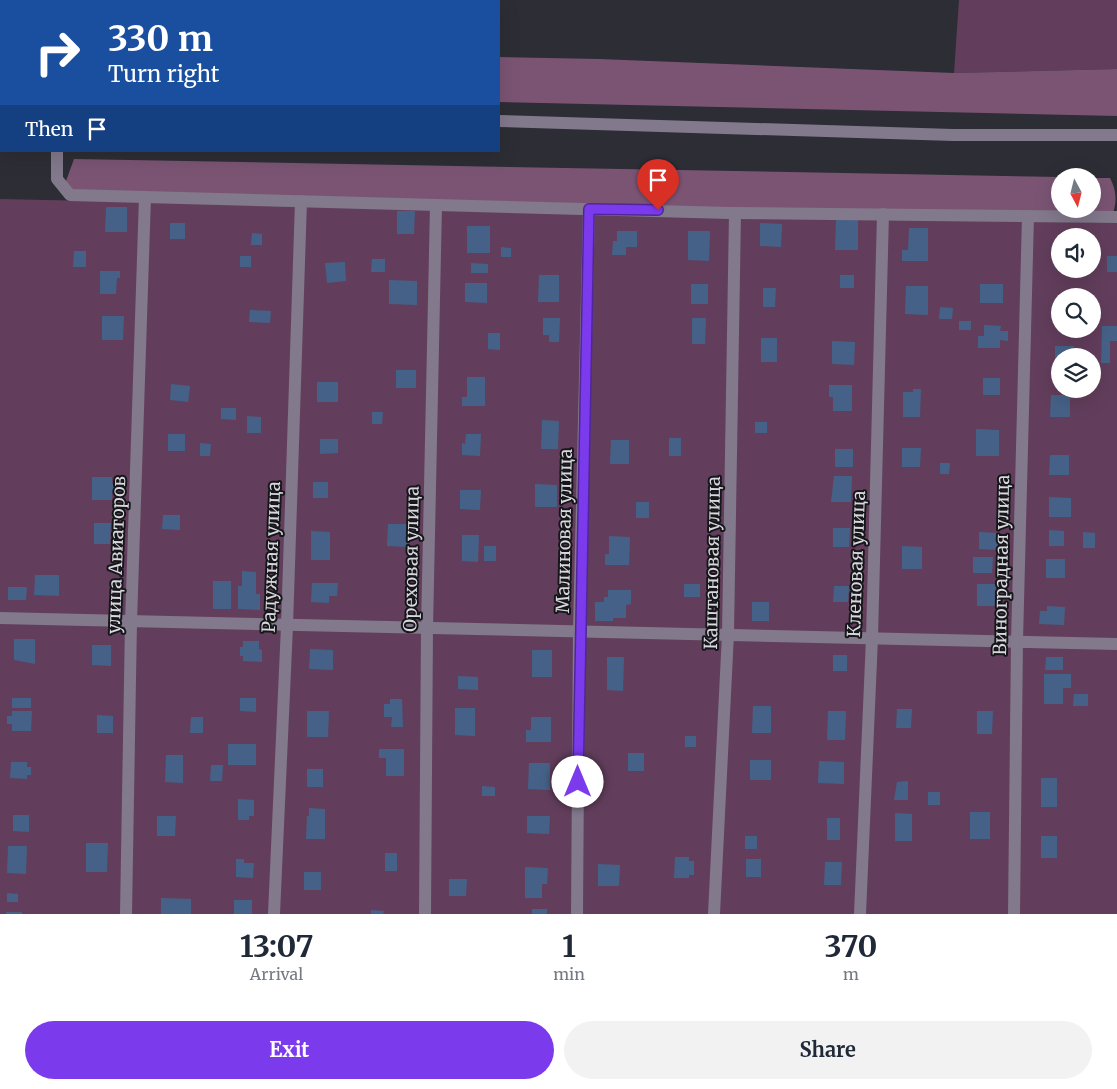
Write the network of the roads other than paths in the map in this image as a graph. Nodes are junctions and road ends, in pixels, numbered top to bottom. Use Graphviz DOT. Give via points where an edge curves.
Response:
graph roads {
  1 [pos="500,121"];
  2 [pos="1117,135"];
  3 [pos="57,152"];
  4 [pos="145,197"];
  5 [pos="301,201"];
  6 [pos="436,204"];
  7 [pos="589,209"];
  8 [pos="735,212"];
  9 [pos="883,214"];
  10 [pos="1028,216"];
  11 [pos="1117,217"];
  12 [pos="0,618"];
  13 [pos="131,622"];
  14 [pos="287,626"];
  15 [pos="427,628"];
  16 [pos="579,631"];
  17 [pos="728,634"];
  18 [pos="872,638"];
  19 [pos="1017,641"];
  20 [pos="1117,644"];
  21 [pos="126,914"];
  22 [pos="274,914"];
  23 [pos="425,914"];
  24 [pos="577,914"];
  25 [pos="714,914"];
  26 [pos="860,914"];
  27 [pos="1014,914"];
  1 -- 2 [label="street" via="953,135"];
  3 -- 4 [label="street" via="57,179 70,195"];
  4 -- 5 [label="street"];
  4 -- 13 [label="street, улица Авиаторов"];
  5 -- 6 [label="street"];
  5 -- 14 [label="street, Радужная улица"];
  6 -- 7 [label="street"];
  6 -- 15 [label="street, Ореховая улица"];
  7 -- 8 [label="street"];
  7 -- 16 [label="street, Малиновая улица"];
  8 -- 9 [label="street"];
  8 -- 17 [label="street, Каштановая улица"];
  9 -- 10 [label="street"];
  9 -- 18 [label="street, Кленовая улица"];
  10 -- 11 [label="street"];
  10 -- 19 [label="street, Виноградная улица"];
  12 -- 13 [label="street"];
  13 -- 14 [label="street"];
  13 -- 21 [label="street, улица Авиаторов"];
  14 -- 15 [label="street"];
  14 -- 22 [label="street, Радужная улица"];
  15 -- 16 [label="street"];
  15 -- 23 [label="street, Ореховая улица"];
  16 -- 17 [label="street"];
  16 -- 24 [label="street, Малиновая улица"];
  17 -- 18 [label="street"];
  17 -- 25 [label="street, Каштановая улица"];
  18 -- 19 [label="street"];
  18 -- 26 [label="street, Кленовая улица"];
  19 -- 20 [label="street"];
  19 -- 27 [label="street, Виноградная улица"];
}
